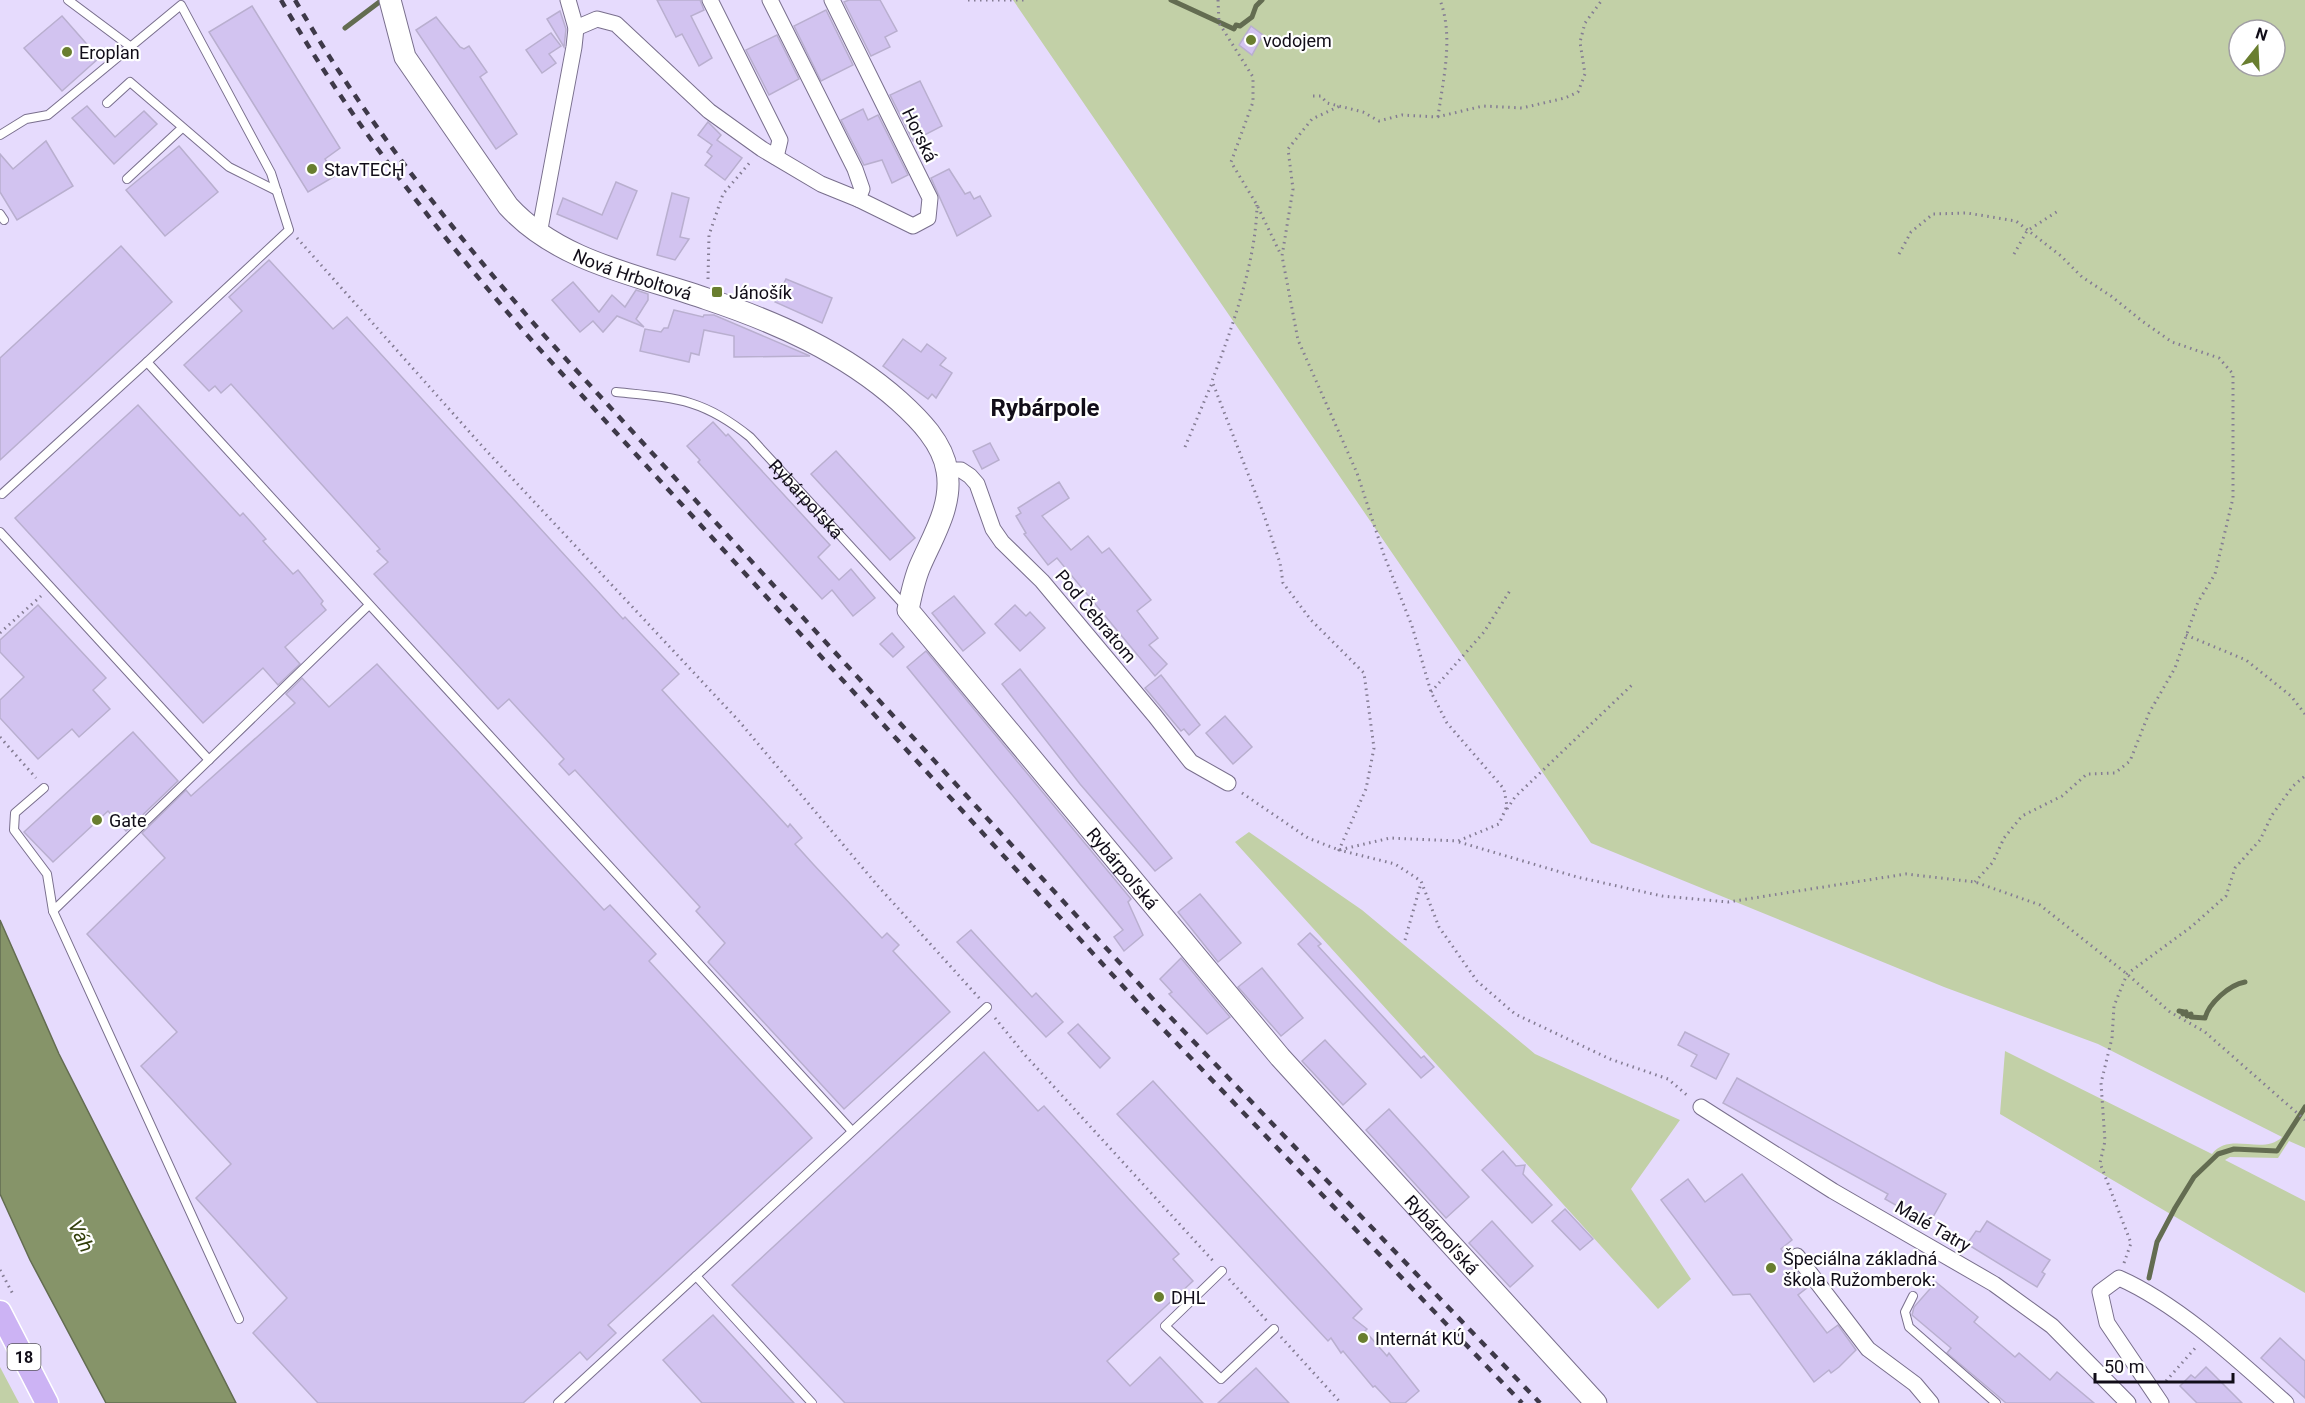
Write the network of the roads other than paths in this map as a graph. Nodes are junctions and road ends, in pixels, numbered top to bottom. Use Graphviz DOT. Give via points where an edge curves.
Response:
graph roads {
  1 [pos="68,0"];
  2 [pos="568,0"];
  3 [pos="710,0"];
  4 [pos="770,0"];
  5 [pos="832,0"];
  6 [pos="390,3"];
  7 [pos="576,28"];
  8 [pos="131,47"];
  9 [pos="107,103"];
  10 [pos="182,129"];
  11 [pos="0,135"];
  12 [pos="776,157"];
  13 [pos="127,179"];
  14 [pos="276,191"];
  15 [pos="858,199"];
  16 [pos="539,234"];
  17 [pos="147,362"];
  18 [pos="616,392"];
  19 [pos="947,470"];
  20 [pos="1,493"];
  21 [pos="0,504"];
  22 [pos="0,532"];
  23 [pos="369,605"];
  24 [pos="908,610"];
  25 [pos="209,760"];
  26 [pos="1228,783"];
  27 [pos="44,788"];
  28 [pos="52,911"];
  29 [pos="987,1007"];
  30 [pos="1701,1107"];
  31 [pos="852,1131"];
  32 [pos="1797,1256"];
  33 [pos="1222,1272"];
  34 [pos="696,1276"];
  35 [pos="1913,1296"];
  36 [pos="0,1312"];
  37 [pos="239,1318"];
  38 [pos="1274,1329"];
  39 [pos="47,1403"];
  40 [pos="558,1403"];
  41 [pos="812,1403"];
  42 [pos="1596,1403"];
  43 [pos="1931,1403"];
  44 [pos="1996,1403"];
  45 [pos="2128,1403"];
  46 [pos="2161,1403"];
  47 [pos="2286,1403"];
  1 -- 8 [label="lane"];
  2 -- 7 [label="street"];
  3 -- 12 [label="street" via="780,140"];
  4 -- 15 [label="street" via="855,169 862,189"];
  5 -- 15 [label="street, Horská" via="930,198 928,218 913,226"];
  6 -- 16 [label="street, Nová Hrboltová" via="405,57 508,206"];
  7 -- 12 [label="street, Horská" via="597,20 616,24 709,111"];
  7 -- 16 [label="street"];
  8 -- 11 [label="lane" via="48,115 26,119"];
  8 -- 14 [label="lane" via="181,5 271,173"];
  9 -- 10 [label="lane" via="130,82"];
  10 -- 13 [label="lane"];
  10 -- 14 [label="lane" via="229,167"];
  12 -- 15 [label="street, Horská" via="821,184"];
  14 -- 17 [label="lane" via="289,230"];
  16 -- 19 [label="street, Nová Hrboltová" via="586,259 756,316 863,372 918,420 940,451"];
  17 -- 20 [label="lane"];
  17 -- 23 [label="lane"];
  18 -- 24 [label="lane, Rybárpoľská" via="680,399 728,419 750,437"];
  19 -- 24 [label="street, Nová Hrboltová" via="941,522 920,567"];
  19 -- 26 [label="street, Pod Čebratom" via="961,470 970,476 1002,542 1042,581 1191,762"];
  20 -- 21 [label="lane"];
  22 -- 25 [label="lane"];
  23 -- 25 [label="lane"];
  23 -- 31 [label="lane"];
  24 -- 42 [label="street, Rybárpoľská" via="1280,1057"];
  25 -- 28 [label="lane"];
  27 -- 28 [label="lane" via="15,813 14,830 47,874"];
  28 -- 37 [label="lane"];
  29 -- 31 [label="lane"];
  30 -- 45 [label="street, Malé Tatry" via="1833,1191 1994,1284 2052,1326"];
  31 -- 34 [label="lane"];
  32 -- 43 [label="street" via="1868,1349 1915,1384"];
  33 -- 38 [label="lane" via="1166,1326 1221,1379"];
  34 -- 40 [label="lane"];
  34 -- 41 [label="lane"];
  35 -- 44 [label="lane" via="1905,1312 1909,1327"];
  36 -- 39 [label="main road, 18"];
  46 -- 47 [label="street" via="2107,1323 2100,1292 2120,1278 2141,1288 2240,1361"];
}
